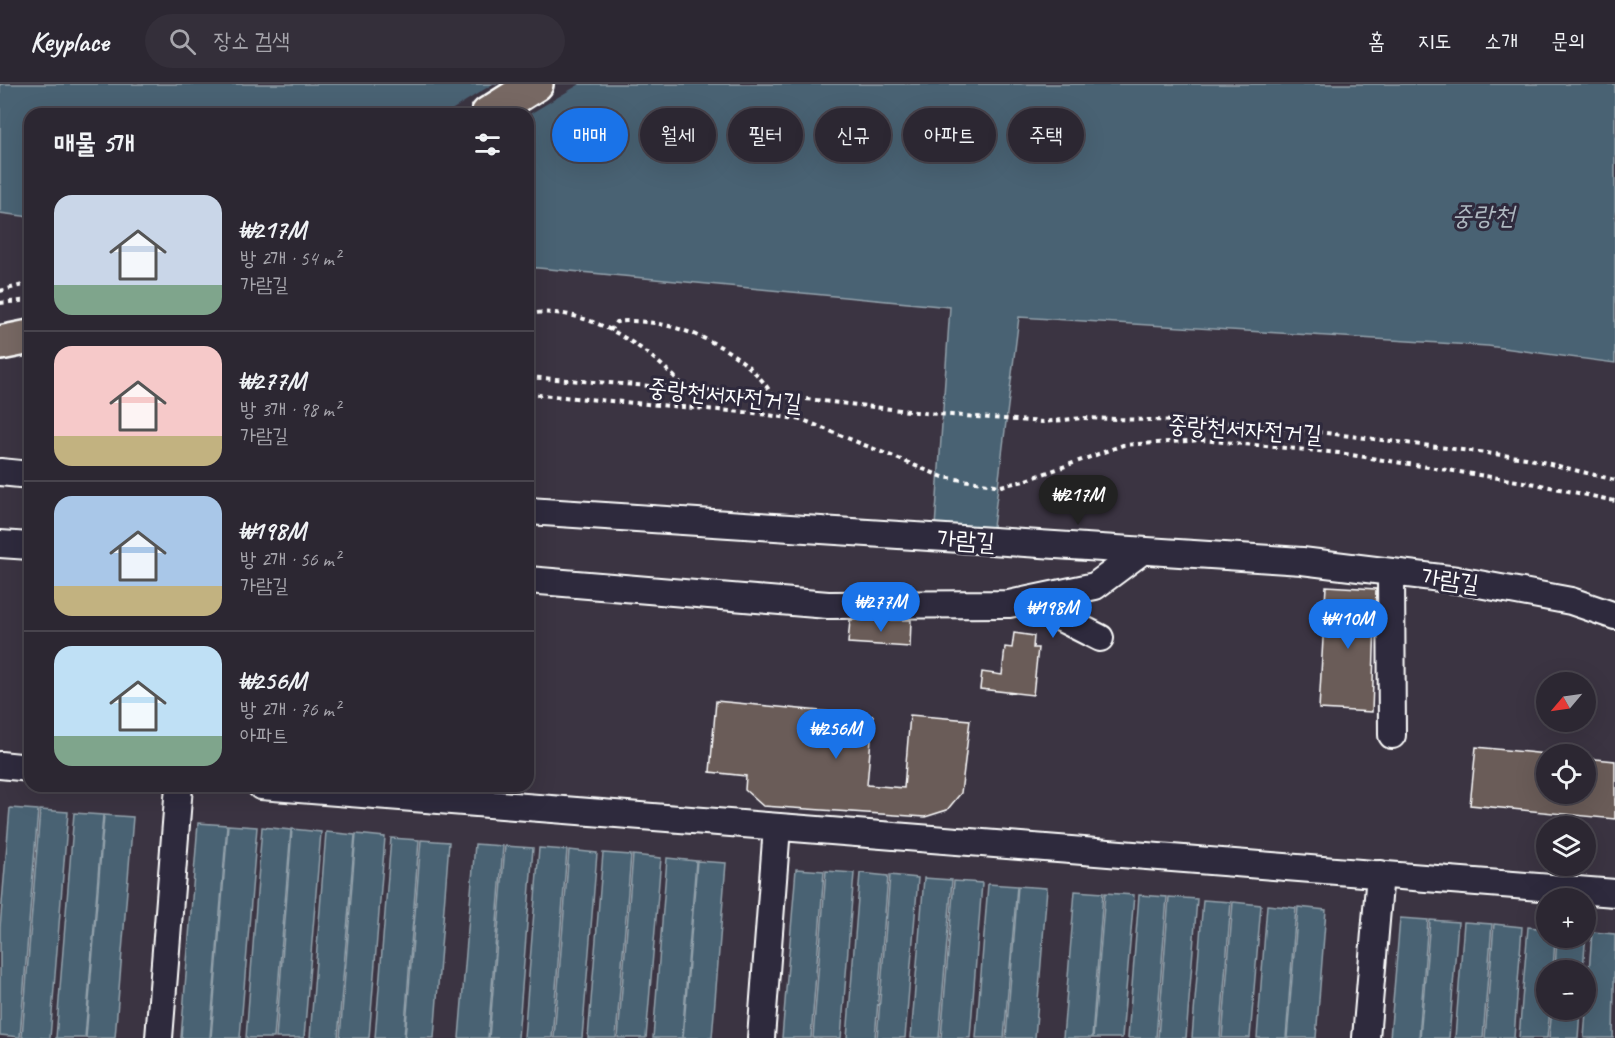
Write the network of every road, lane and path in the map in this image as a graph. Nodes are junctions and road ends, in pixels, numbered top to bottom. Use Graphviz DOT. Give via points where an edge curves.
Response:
graph roads {
  1 [pos="536,84"];
  2 [pos="498,108"];
  3 [pos="24,285"];
  4 [pos="0,291"];
  5 [pos="24,301"];
  6 [pos="0,303"];
  7 [pos="534,313"];
  8 [pos="610,331"];
  9 [pos="24,338"];
  10 [pos="0,343"];
  11 [pos="534,377"];
  12 [pos="686,389"];
  13 [pos="534,395"];
  14 [pos="772,396"];
  15 [pos="1615,480"];
  16 [pos="1615,501"];
  17 [pos="534,511"];
  18 [pos="0,544"];
  19 [pos="24,546"];
  20 [pos="1142,551"];
  21 [pos="1391,572"];
  22 [pos="534,580"];
  23 [pos="1027,601"];
  24 [pos="1615,616"];
  25 [pos="1100,638"];
  26 [pos="1392,735"];
  27 [pos="0,765"];
  28 [pos="24,767"];
  29 [pos="179,792"];
  30 [pos="337,792"];
  31 [pos="777,827"];
  32 [pos="1380,874"];
  33 [pos="1615,893"];
  34 [pos="159,1038"];
  35 [pos="761,1038"];
  36 [pos="1366,1038"];
  1 -- 2 [label="highway"];
  3 -- 4 [label="path"];
  5 -- 6 [label="path"];
  7 -- 8 [label="path" via="549,310 586,318"];
  8 -- 12 [label="path" via="670,372"];
  8 -- 14 [label="path" via="616,322 630,320 693,333 750,368"];
  9 -- 10 [label="highway"];
  11 -- 12 [label="path"];
  12 -- 14 [label="path"];
  13 -- 16 [label="path, 중랑천서자전거길" via="781,416 820,426 950,478 1000,486 1123,445 1202,440 1339,453 1536,484"];
  14 -- 15 [label="path" via="1043,422 1083,418 1246,423 1526,458"];
  17 -- 20 [label="street, 가람길"];
  18 -- 19 [label="street"];
  20 -- 21 [label="street, 가람길" via="1302,561"];
  20 -- 23 [label="street" via="1095,586"];
  21 -- 24 [label="street, 가람길" via="1560,599"];
  21 -- 26 [label="street"];
  22 -- 23 [label="street" via="828,605"];
  23 -- 25 [label="street"];
  27 -- 28 [label="street"];
  29 -- 34 [label="street"];
  30 -- 31 [label="street"];
  31 -- 32 [label="street"];
  31 -- 35 [label="street"];
  32 -- 33 [label="street"];
  32 -- 36 [label="street"];
}
